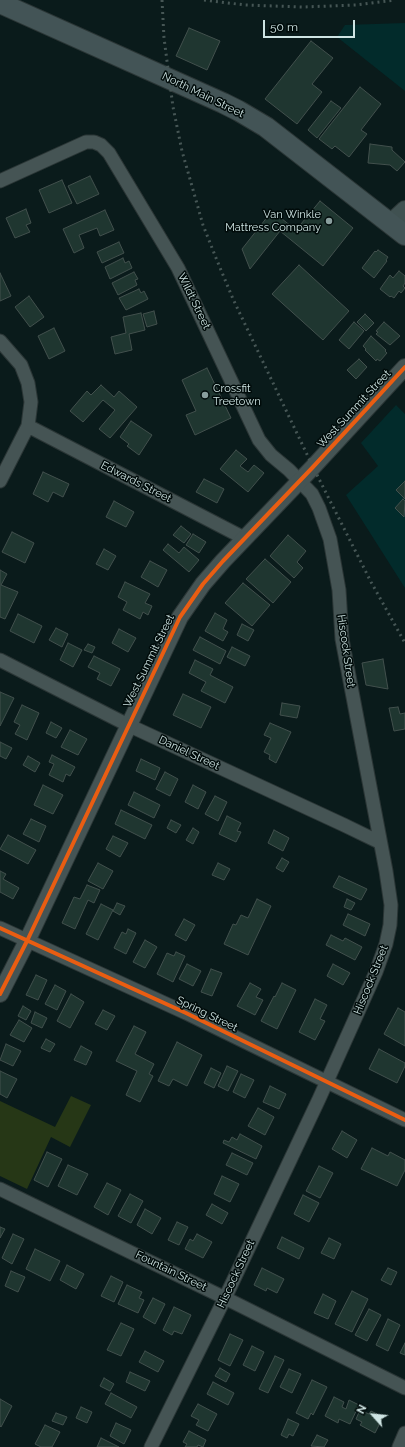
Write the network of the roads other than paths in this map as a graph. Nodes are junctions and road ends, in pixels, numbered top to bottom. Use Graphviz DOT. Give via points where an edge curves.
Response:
graph roads {
  1 [pos="0,3"];
  2 [pos="0,181"];
  3 [pos="400,223"];
  4 [pos="0,341"];
  5 [pos="405,367"];
  6 [pos="28,426"];
  7 [pos="300,480"];
  8 [pos="0,481"];
  9 [pos="244,538"];
  10 [pos="0,660"];
  11 [pos="128,725"];
  12 [pos="379,842"];
  13 [pos="0,928"];
  14 [pos="27,941"];
  15 [pos="0,994"];
  16 [pos="327,1082"];
  17 [pos="405,1120"];
  18 [pos="0,1189"];
  19 [pos="225,1298"];
  20 [pos="405,1388"];
  21 [pos="405,1433"];
  22 [pos="152,1447"];
  23 [pos="399,1447"];
  1 -- 3 [label="main road, North Main Street" via="239,111 266,127"];
  2 -- 7 [label="street, Wildt Street" via="86,142 101,145 109,153 178,268 259,440 271,455"];
  4 -- 6 [label="street" via="21,365 28,383 31,402"];
  5 -- 7 [label="street, West Summit Street"];
  6 -- 8 [label="street"];
  6 -- 9 [label="street, Edwards Street"];
  7 -- 9 [label="street, West Summit Street"];
  7 -- 12 [label="street, Hiscock Street" via="312,494 330,539 339,590 342,639"];
  9 -- 11 [label="street, West Summit Street" via="203,584 180,617"];
  10 -- 11 [label="street, Daniel Street"];
  11 -- 12 [label="street, Daniel Street"];
  11 -- 14 [label="street, West Summit Street"];
  12 -- 16 [label="street, Hiscock Street" via="391,904 386,944"];
  13 -- 14 [label="street, Spring Street"];
  14 -- 15 [label="street, West Summit Street"];
  14 -- 16 [label="street, Spring Street" via="186,1013"];
  16 -- 17 [label="street, Spring Street"];
  16 -- 19 [label="street, Hiscock Street"];
  18 -- 19 [label="street, Fountain Street"];
  19 -- 20 [label="street, Fountain Street"];
  19 -- 22 [label="street, Hiscock Street"];
  21 -- 23 [label="street"];
}
